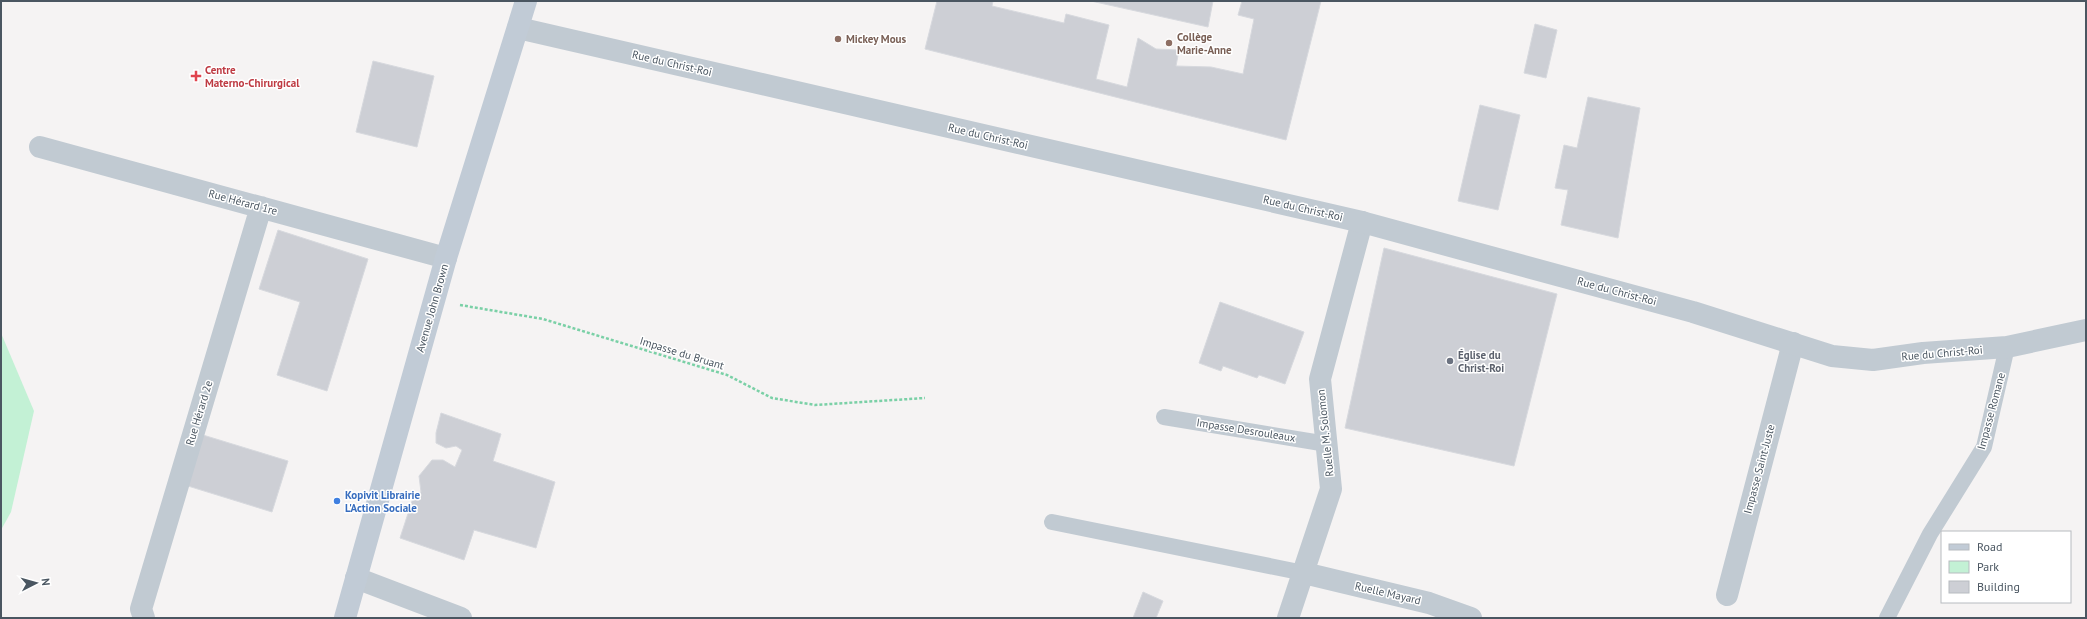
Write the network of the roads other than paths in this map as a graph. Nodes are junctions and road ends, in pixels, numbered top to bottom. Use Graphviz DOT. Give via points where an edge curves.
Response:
graph roads {
  1 [pos="526,1"];
  2 [pos="518,28"];
  3 [pos="40,147"];
  4 [pos="260,207"];
  5 [pos="1362,222"];
  6 [pos="446,258"];
  7 [pos="2086,330"];
  8 [pos="1793,343"];
  9 [pos="2007,347"];
  10 [pos="1164,417"];
  11 [pos="1327,444"];
  12 [pos="1052,522"];
  13 [pos="1304,573"];
  14 [pos="356,578"];
  15 [pos="1727,595"];
  16 [pos="144,618"];
  17 [pos="345,618"];
  18 [pos="461,618"];
  19 [pos="1288,618"];
  20 [pos="1471,618"];
  21 [pos="1887,618"];
  1 -- 2 [label="main road, Avenue John Brown"];
  2 -- 5 [label="street, Rue du Christ-Roi"];
  2 -- 6 [label="main road, Avenue John Brown"];
  3 -- 4 [label="street, Rue Hérard 1re"];
  4 -- 6 [label="street, Rue Hérard 1re"];
  4 -- 16 [label="street, Rue Hérard 2e" via="141,609"];
  5 -- 8 [label="street, Rue du Christ-Roi" via="1693,312"];
  5 -- 11 [label="street, Ruelle M. Solomon" via="1320,379"];
  6 -- 14 [label="main road, Avenue John Brown"];
  7 -- 9 [label="street, Rue du Christ-Roi"];
  8 -- 9 [label="street, Rue du Christ-Roi" via="1832,356 1873,360 1923,353"];
  8 -- 15 [label="street, Impasse Saint-Juste"];
  9 -- 21 [label="lane, Impasse Romane" via="1984,448 1930,534"];
  10 -- 11 [label="lane, Impasse Desrouleaux"];
  11 -- 13 [label="street, Ruelle M. Solomon" via="1331,489"];
  12 -- 13 [label="lane"];
  13 -- 19 [label="street, Ruelle M. Solomon"];
  13 -- 20 [label="street, Ruelle Mayard" via="1430,603"];
  14 -- 17 [label="main road, Avenue John Brown"];
  14 -- 18 [label="street"];
}
